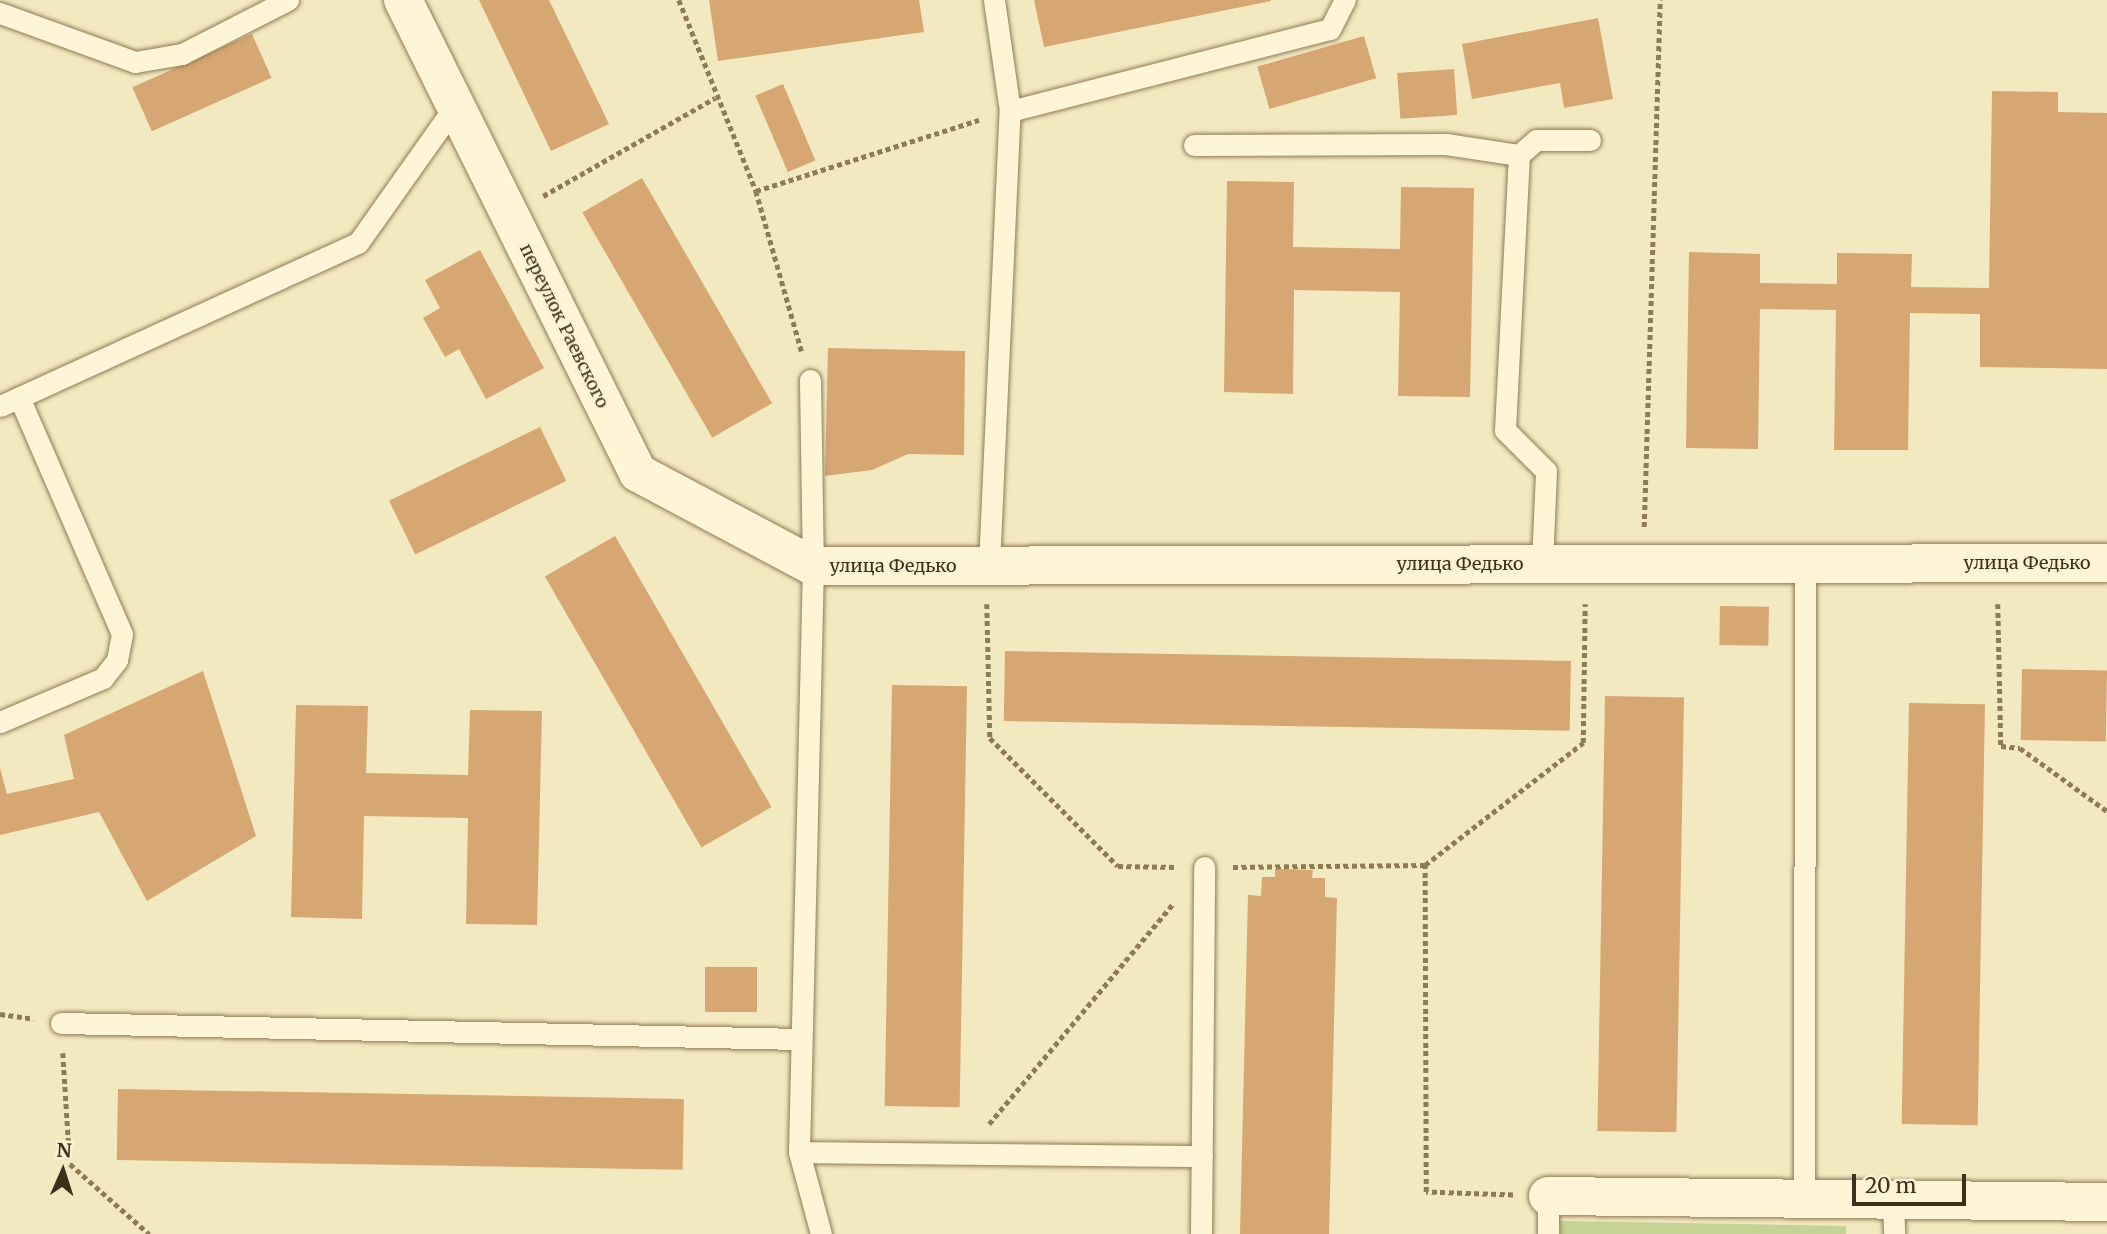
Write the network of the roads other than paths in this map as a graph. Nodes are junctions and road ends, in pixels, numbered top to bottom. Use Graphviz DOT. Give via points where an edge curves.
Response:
graph roads {
  1 [pos="288,0"];
  2 [pos="403,0"];
  3 [pos="994,0"];
  4 [pos="1345,0"];
  5 [pos="0,13"];
  6 [pos="455,106"];
  7 [pos="1010,111"];
  8 [pos="1590,140"];
  9 [pos="1194,145"];
  10 [pos="1519,155"];
  11 [pos="810,380"];
  12 [pos="10,401"];
  13 [pos="1805,563"];
  14 [pos="2107,563"];
  15 [pos="1542,564"];
  16 [pos="989,565"];
  17 [pos="813,566"];
  18 [pos="0,722"];
  19 [pos="1204,867"];
  20 [pos="61,1023"];
  21 [pos="802,1039"];
  22 [pos="799,1152"];
  23 [pos="1202,1156"];
  24 [pos="1548,1196"];
  25 [pos="1804,1199"];
  26 [pos="2107,1202"];
  27 [pos="1894,1217"];
  28 [pos="821,1234"];
  29 [pos="1201,1234"];
  30 [pos="1548,1234"];
  1 -- 5 [label="lane" via="182,54 135,62"];
  2 -- 6 [label="street, переулок Раевского"];
  3 -- 7 [label="lane"];
  4 -- 7 [label="lane" via="1330,29"];
  6 -- 12 [label="lane" via="358,243"];
  6 -- 17 [label="street, переулок Раевского" via="638,473"];
  7 -- 16 [label="lane"];
  8 -- 10 [label="lane" via="1536,140"];
  9 -- 10 [label="lane" via="1446,144"];
  10 -- 15 [label="lane" via="1505,430 1546,471"];
  11 -- 17 [label="lane"];
  12 -- 18 [label="lane" via="122,634 117,660 103,678"];
  13 -- 14 [label="street, улица Федько"];
  13 -- 15 [label="street, улица Федько"];
  13 -- 25 [label="lane"];
  15 -- 16 [label="street, улица Федько"];
  16 -- 17 [label="street, улица Федько"];
  17 -- 21 [label="lane"];
  19 -- 23 [label="lane"];
  20 -- 21 [label="lane"];
  21 -- 22 [label="lane"];
  22 -- 23 [label="lane"];
  22 -- 28 [label="lane"];
  23 -- 29 [label="lane"];
  24 -- 25 [label="street"];
  24 -- 30 [label="lane"];
  25 -- 27 [label="street"];
  26 -- 27 [label="street"];
}
